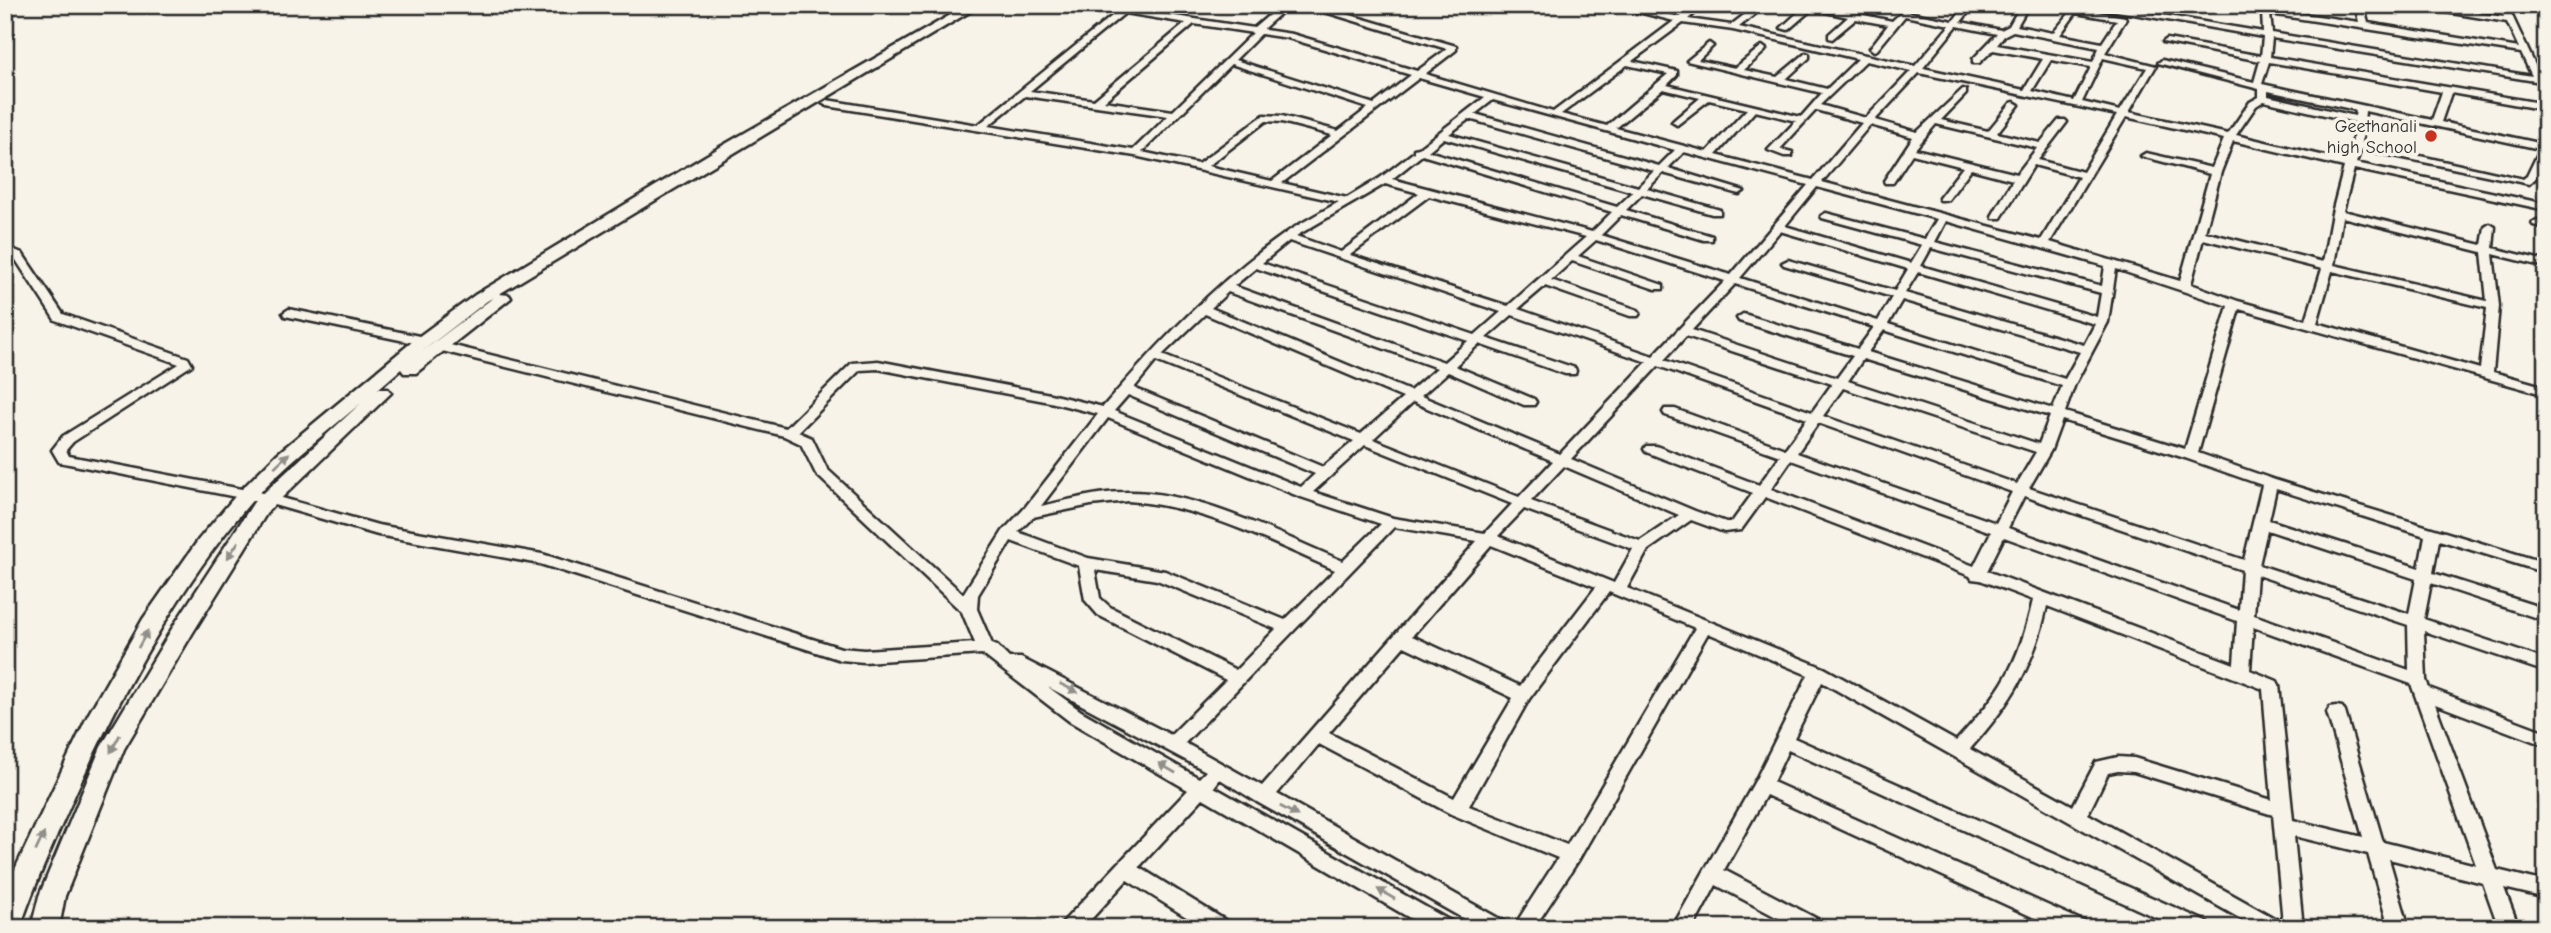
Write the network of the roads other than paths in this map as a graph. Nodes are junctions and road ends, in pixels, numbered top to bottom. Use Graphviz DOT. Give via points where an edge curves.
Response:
graph roads {
  1 [pos="976,5"];
  2 [pos="994,5"];
  3 [pos="1086,5"];
  4 [pos="1286,5"];
  5 [pos="1306,5"];
  6 [pos="1615,5"];
  7 [pos="1701,5"];
  8 [pos="1762,5"];
  9 [pos="1911,5"];
  10 [pos="1970,5"];
  11 [pos="2025,5"];
  12 [pos="2087,5"];
  13 [pos="2228,5"];
  14 [pos="2359,5"];
  15 [pos="2406,5"];
  16 [pos="2503,5"];
  17 [pos="1807,6"];
  18 [pos="2101,6"];
  19 [pos="1644,8"];
  20 [pos="2266,8"];
  21 [pos="1121,9"];
  22 [pos="1903,13"];
  23 [pos="1854,16"];
  24 [pos="1194,20"];
  25 [pos="1681,20"];
  26 [pos="2509,20"];
  27 [pos="2178,22"];
  28 [pos="1894,24"];
  29 [pos="1958,24"];
  30 [pos="2364,25"];
  31 [pos="1733,28"];
  32 [pos="1785,28"];
  33 [pos="2012,29"];
  34 [pos="1259,30"];
  35 [pos="2002,33"];
  36 [pos="1832,36"];
  37 [pos="2054,36"];
  38 [pos="2269,37"];
  39 [pos="2167,42"];
  40 [pos="1710,46"];
  41 [pos="1991,47"];
  42 [pos="1874,48"];
  43 [pos="1762,49"];
  44 [pos="2524,51"];
  45 [pos="2100,55"];
  46 [pos="2049,56"];
  47 [pos="1806,57"];
  48 [pos="1864,58"];
  49 [pos="1630,59"];
  50 [pos="1230,61"];
  51 [pos="1690,61"];
  52 [pos="1976,61"];
  53 [pos="2266,61"];
  54 [pos="2157,65"];
  55 [pos="1916,70"];
  56 [pos="1737,71"];
  57 [pos="1417,75"];
  58 [pos="1779,80"];
  59 [pos="2542,81"];
  60 [pos="1661,86"];
  61 [pos="2262,90"];
  62 [pos="1828,92"];
  63 [pos="1963,92"];
  64 [pos="2446,92"];
  65 [pos="1023,93"];
  66 [pos="2026,93"];
  67 [pos="1491,97"];
  68 [pos="1707,97"];
  69 [pos="827,103"];
  70 [pos="1096,103"];
  71 [pos="2014,104"];
  72 [pos="2077,104"];
  73 [pos="1814,106"];
  74 [pos="2361,106"];
  75 [pos="2546,106"];
  76 [pos="1374,107"];
  77 [pos="1753,108"];
  78 [pos="1175,114"];
  79 [pos="2546,114"];
  80 [pos="1466,115"];
  81 [pos="1554,115"];
  82 [pos="2125,115"];
  83 [pos="1803,120"];
  84 [pos="2359,120"];
  85 [pos="1934,121"];
  86 [pos="1677,122"];
  87 [pos="1868,122"];
  88 [pos="2062,122"];
  89 [pos="2436,123"];
  90 [pos="981,127"];
  91 [pos="1609,129"];
  92 [pos="1339,134"];
  93 [pos="1442,135"];
  94 [pos="1992,135"];
  95 [pos="1919,136"];
  96 [pos="2230,137"];
  97 [pos="2357,145"];
  98 [pos="2043,147"];
  99 [pos="2545,147"];
  100 [pos="1682,149"];
  101 [pos="1909,150"];
  102 [pos="1418,151"];
  103 [pos="1135,153"];
  104 [pos="1788,154"];
  105 [pos="1709,156"];
  106 [pos="2146,156"];
  107 [pos="2032,162"];
  108 [pos="1969,165"];
  109 [pos="2350,165"];
  110 [pos="1201,167"];
  111 [pos="1664,170"];
  112 [pos="2216,172"];
  113 [pos="2087,176"];
  114 [pos="2018,178"];
  115 [pos="1384,180"];
  116 [pos="1889,181"];
  117 [pos="1275,183"];
  118 [pos="1819,183"];
  119 [pos="1642,190"];
  120 [pos="1739,191"];
  121 [pos="1427,192"];
  122 [pos="1944,198"];
  123 [pos="1348,201"];
  124 [pos="2546,206"];
  125 [pos="1618,211"];
  126 [pos="1716,212"];
  127 [pos="2337,213"];
  128 [pos="1826,216"];
  129 [pos="1997,216"];
  130 [pos="1942,219"];
  131 [pos="1777,227"];
  132 [pos="2490,227"];
  133 [pos="2198,234"];
  134 [pos="1594,236"];
  135 [pos="1287,237"];
  136 [pos="1708,238"];
  137 [pos="1929,243"];
  138 [pos="2044,244"];
  139 [pos="5,249"];
  140 [pos="2487,250"];
  141 [pos="1342,256"];
  142 [pos="1570,257"];
  143 [pos="1788,262"];
  144 [pos="1255,264"];
  145 [pos="2546,264"];
  146 [pos="2111,266"];
  147 [pos="2328,267"];
  148 [pos="1916,269"];
  149 [pos="1734,278"];
  150 [pos="1542,281"];
  151 [pos="2185,285"];
  152 [pos="1226,287"];
  153 [pos="1658,287"];
  154 [pos="2107,291"];
  155 [pos="1900,295"];
  156 [pos="2234,304"];
  157 [pos="2493,306"];
  158 [pos="1510,308"];
  159 [pos="1203,309"];
  160 [pos="289,313"];
  161 [pos="1634,313"];
  162 [pos="1743,318"];
  163 [pos="2102,321"];
  164 [pos="1882,324"];
  165 [pos="2310,326"];
  166 [pos="1683,331"];
  167 [pos="1479,338"];
  168 [pos="431,343"];
  169 [pos="2087,350"];
  170 [pos="1860,355"];
  171 [pos="1154,356"];
  172 [pos="1653,362"];
  173 [pos="1447,368"];
  174 [pos="1570,371"];
  175 [pos="2486,375"];
  176 [pos="1839,384"];
  177 [pos="2069,384"];
  178 [pos="1126,389"];
  179 [pos="2546,391"];
  180 [pos="1412,399"];
  181 [pos="1529,402"];
  182 [pos="1670,411"];
  183 [pos="1105,412"];
  184 [pos="2055,415"];
  185 [pos="1815,418"];
  186 [pos="789,433"];
  187 [pos="1363,439"];
  188 [pos="1651,449"];
  189 [pos="2044,450"];
  190 [pos="1788,455"];
  191 [pos="2190,455"];
  192 [pos="1562,460"];
  193 [pos="1322,472"];
  194 [pos="2270,483"];
  195 [pos="2020,490"];
  196 [pos="1760,492"];
  197 [pos="1303,493"];
  198 [pos="245,497"];
  199 [pos="268,499"];
  200 [pos="1524,504"];
  201 [pos="1028,513"];
  202 [pos="1690,514"];
  203 [pos="1391,522"];
  204 [pos="2262,523"];
  205 [pos="2001,531"];
  206 [pos="1008,534"];
  207 [pos="2433,534"];
  208 [pos="1488,538"];
  209 [pos="1642,547"];
  210 [pos="1086,563"];
  211 [pos="1345,568"];
  212 [pos="2546,568"];
  213 [pos="2250,569"];
  214 [pos="1978,575"];
  215 [pos="2425,576"];
  216 [pos="1611,588"];
  217 [pos="2041,598"];
  218 [pos="968,609"];
  219 [pos="2546,615"];
  220 [pos="2244,620"];
  221 [pos="2416,620"];
  222 [pos="1704,626"];
  223 [pos="1287,627"];
  224 [pos="1403,639"];
  225 [pos="985,648"];
  226 [pos="2546,666"];
  227 [pos="1818,672"];
  228 [pos="2241,674"];
  229 [pos="1239,679"];
  230 [pos="2420,686"];
  231 [pos="1523,695"];
  232 [pos="2336,712"];
  233 [pos="1317,735"];
  234 [pos="2546,739"];
  235 [pos="1784,741"];
  236 [pos="1174,744"];
  237 [pos="1958,750"];
  238 [pos="1218,770"];
  239 [pos="1762,785"];
  240 [pos="1202,788"];
  241 [pos="1263,797"];
  242 [pos="1458,809"];
  243 [pos="2077,817"];
  244 [pos="2283,818"];
  245 [pos="2375,848"];
  246 [pos="1571,855"];
  247 [pos="1124,868"];
  248 [pos="1713,874"];
  249 [pos="2490,877"];
  250 [pos="2546,890"];
  251 [pos="6,928"];
  252 [pos="45,928"];
  253 [pos="1070,928"];
  254 [pos="1221,928"];
  255 [pos="1445,928"];
  256 [pos="1498,928"];
  257 [pos="1523,928"];
  258 [pos="1682,928"];
  259 [pos="1816,928"];
  260 [pos="2078,928"];
  261 [pos="2200,928"];
  262 [pos="2275,928"];
  263 [pos="2293,928"];
  264 [pos="2399,928"];
  265 [pos="2509,928"];
  1 -- 168 [label="street" via="481,298"];
  2 -- 69 [label="street"];
  3 -- 21 [label="street"];
  4 -- 34 [label="street"];
  5 -- 57 [label="street" via="1453,46"];
  6 -- 19 [label="street"];
  7 -- 25 [label="street"];
  8 -- 31 [label="street"];
  9 -- 22 [label="street"];
  10 -- 29 [label="street"];
  11 -- 33 [label="street"];
  12 -- 18 [label="street"];
  13 -- 20 [label="street"];
  14 -- 30 [label="street"];
  15 -- 26 [label="street"];
  16 -- 26 [label="street"];
  17 -- 23 [label="street"];
  17 -- 32 [label="street"];
  18 -- 27 [label="street"];
  19 -- 25 [label="street"];
  20 -- 30 [label="street"];
  20 -- 38 [label="street"];
  21 -- 24 [label="street"];
  21 -- 65 [label="street"];
  22 -- 28 [label="street"];
  22 -- 29 [label="street"];
  23 -- 28 [label="street"];
  23 -- 36 [label="street"];
  24 -- 34 [label="street"];
  24 -- 70 [label="street"];
  25 -- 31 [label="street"];
  25 -- 49 [label="street"];
  26 -- 44 [label="street"];
  27 -- 38 [label="street"];
  27 -- 39 [label="street"];
  28 -- 42 [label="street"];
  29 -- 35 [label="street"];
  29 -- 55 [label="street"];
  30 -- 44 [label="street"];
  31 -- 48 [label="street"];
  33 -- 35 [label="street"];
  33 -- 37 [label="street"];
  34 -- 50 [label="street"];
  34 -- 57 [label="street"];
  35 -- 41 [label="street"];
  37 -- 45 [label="street"];
  37 -- 45 [label="street" via="2074,10 2122,19"];
  38 -- 53 [label="street"];
  38 -- 59 [label="street"];
  39 -- 53 [label="street"];
  39 -- 54 [label="street"];
  40 -- 51 [label="street"];
  41 -- 46 [label="street"];
  41 -- 52 [label="street"];
  43 -- 56 [label="street"];
  44 -- 59 [label="street"];
  45 -- 46 [label="street"];
  45 -- 54 [label="street"];
  45 -- 72 [label="street"];
  46 -- 66 [label="street"];
  47 -- 58 [label="street"];
  48 -- 55 [label="street"];
  48 -- 62 [label="street"];
  49 -- 51 [label="street" via="1682,68"];
  49 -- 60 [label="street" via="1674,73"];
  49 -- 81 [label="street"];
  50 -- 76 [label="street"];
  50 -- 78 [label="street"];
  51 -- 56 [label="street"];
  53 -- 61 [label="street"];
  53 -- 64 [label="street"];
  54 -- 61 [label="street"];
  54 -- 82 [label="street"];
  55 -- 66 [label="street"];
  55 -- 87 [label="street"];
  56 -- 58 [label="street"];
  57 -- 67 [label="street"];
  57 -- 76 [label="street"];
  58 -- 62 [label="street"];
  59 -- 75 [label="street"];
  60 -- 68 [label="street"];
  60 -- 91 [label="street"];
  61 -- 74 [label="street"];
  61 -- 84 [label="street"];
  61 -- 96 [label="street"];
  62 -- 73 [label="street"];
  63 -- 85 [label="street"];
  64 -- 75 [label="street"];
  64 -- 89 [label="street"];
  65 -- 70 [label="street"];
  65 -- 90 [label="street"];
  66 -- 72 [label="street"];
  67 -- 80 [label="street"];
  67 -- 81 [label="street"];
  68 -- 77 [label="street"];
  68 -- 86 [label="street"];
  69 -- 90 [label="street"];
  69 -- 168 [label="street"];
  70 -- 78 [label="street"];
  71 -- 94 [label="street"];
  72 -- 82 [label="street"];
  73 -- 83 [label="street"];
  73 -- 87 [label="street"];
  74 -- 84 [label="street"];
  74 -- 89 [label="street"];
  76 -- 92 [label="street"];
  77 -- 83 [label="street"];
  77 -- 105 [label="street"];
  78 -- 103 [label="street"];
  79 -- 99 [label="street"];
  80 -- 93 [label="street"];
  80 -- 111 [label="street"];
  81 -- 91 [label="street"];
  82 -- 96 [label="street"];
  82 -- 113 [label="street"];
  83 -- 104 [label="street" via="1773,150"];
  84 -- 97 [label="street"];
  85 -- 94 [label="street"];
  85 -- 95 [label="street"];
  87 -- 95 [label="street"];
  87 -- 118 [label="street"];
  88 -- 98 [label="street"];
  89 -- 99 [label="street"];
  90 -- 103 [label="street"];
  91 -- 100 [label="street"];
  92 -- 110 [label="street" via="1264,118"];
  92 -- 117 [label="street"];
  93 -- 102 [label="street"];
  93 -- 119 [label="street"];
  94 -- 98 [label="street"];
  95 -- 101 [label="street"];
  96 -- 109 [label="street"];
  96 -- 112 [label="street"];
  97 -- 99 [label="street" via="2525,182"];
  97 -- 109 [label="street"];
  98 -- 107 [label="street"];
  100 -- 105 [label="street"];
  100 -- 111 [label="street"];
  101 -- 108 [label="street"];
  101 -- 116 [label="street"];
  102 -- 115 [label="street"];
  102 -- 125 [label="street"];
  103 -- 110 [label="street"];
  105 -- 118 [label="street"];
  106 -- 112 [label="street"];
  107 -- 113 [label="street"];
  107 -- 114 [label="street"];
  108 -- 114 [label="street"];
  108 -- 122 [label="street"];
  109 -- 124 [label="street"];
  109 -- 127 [label="street"];
  110 -- 117 [label="street"];
  111 -- 119 [label="street"];
  111 -- 120 [label="street"];
  112 -- 133 [label="street"];
  113 -- 138 [label="street"];
  114 -- 129 [label="street"];
  115 -- 121 [label="street"];
  115 -- 123 [label="street"];
  117 -- 123 [label="street"];
  118 -- 130 [label="street"];
  118 -- 131 [label="street"];
  119 -- 125 [label="street"];
  119 -- 126 [label="street"];
  121 -- 134 [label="street"];
  121 -- 141 [label="street"];
  123 -- 135 [label="street"];
  125 -- 134 [label="street"];
  125 -- 136 [label="street"];
  127 -- 140 [label="street"];
  127 -- 147 [label="street"];
  128 -- 137 [label="street"];
  130 -- 137 [label="street"];
  130 -- 138 [label="street"];
  131 -- 148 [label="street"];
  131 -- 149 [label="street"];
  132 -- 140 [label="street"];
  133 -- 147 [label="street"];
  133 -- 151 [label="street"];
  134 -- 142 [label="street"];
  134 -- 149 [label="street"];
  135 -- 141 [label="street"];
  135 -- 144 [label="street"];
  137 -- 148 [label="street"];
  137 -- 154 [label="street"];
  138 -- 146 [label="street"];
  139 -- 198 [label="street" via="18,255 59,317 186,365 68,439 60,446 59,455"];
  140 -- 145 [label="street"];
  140 -- 157 [label="street"];
  141 -- 158 [label="street"];
  142 -- 150 [label="street"];
  142 -- 153 [label="street"];
  143 -- 155 [label="street"];
  144 -- 152 [label="street"];
  144 -- 167 [label="street"];
  146 -- 151 [label="street"];
  146 -- 154 [label="street"];
  147 -- 157 [label="street"];
  147 -- 165 [label="street"];
  148 -- 155 [label="street"];
  148 -- 163 [label="street"];
  149 -- 164 [label="street"];
  149 -- 166 [label="street"];
  150 -- 158 [label="street"];
  150 -- 161 [label="street"];
  151 -- 156 [label="street"];
  152 -- 159 [label="street"];
  152 -- 173 [label="street"];
  154 -- 163 [label="street"];
  155 -- 164 [label="street"];
  155 -- 169 [label="street"];
  156 -- 165 [label="street"];
  156 -- 191 [label="street"];
  157 -- 175 [label="street"];
  158 -- 167 [label="street"];
  158 -- 172 [label="street"];
  159 -- 171 [label="street"];
  159 -- 180 [label="street"];
  160 -- 168 [label="street"];
  162 -- 170 [label="street"];
  163 -- 169 [label="street"];
  164 -- 170 [label="street"];
  164 -- 177 [label="street"];
  165 -- 175 [label="street"];
  166 -- 172 [label="street"];
  166 -- 176 [label="street"];
  167 -- 173 [label="street"];
  167 -- 174 [label="street"];
  168 -- 186 [label="street"];
  198 -- 168 [label="street, one-way" via="284,458"];
  168 -- 199 [label="street"];
  169 -- 177 [label="street"];
  170 -- 176 [label="street"];
  170 -- 184 [label="street"];
  171 -- 178 [label="street"];
  171 -- 187 [label="street"];
  172 -- 185 [label="street"];
  172 -- 192 [label="street"];
  173 -- 180 [label="street"];
  173 -- 181 [label="street"];
  175 -- 179 [label="street"];
  176 -- 185 [label="street"];
  176 -- 189 [label="street"];
  177 -- 184 [label="street"];
  178 -- 183 [label="street"];
  178 -- 193 [label="street"];
  180 -- 187 [label="street"];
  180 -- 192 [label="street"];
  182 -- 190 [label="street"];
  183 -- 186 [label="street" via="865,364 856,366"];
  183 -- 197 [label="street"];
  183 -- 201 [label="street"];
  184 -- 189 [label="street"];
  184 -- 191 [label="street"];
  185 -- 190 [label="street"];
  185 -- 195 [label="street"];
  186 -- 218 [label="street" via="807,441 821,471"];
  187 -- 193 [label="street"];
  187 -- 200 [label="street"];
  188 -- 196 [label="street"];
  189 -- 195 [label="street"];
  190 -- 196 [label="street"];
  190 -- 205 [label="street"];
  191 -- 194 [label="street"];
  192 -- 200 [label="street"];
  192 -- 202 [label="street"];
  193 -- 197 [label="street"];
  194 -- 204 [label="street"];
  194 -- 207 [label="street"];
  195 -- 205 [label="street"];
  195 -- 213 [label="street"];
  196 -- 202 [label="street" via="1731,529"];
  196 -- 214 [label="street"];
  197 -- 203 [label="street"];
  198 -- 199 [label="street"];
  251 -- 198 [label="street, one-way" via="20,884 100,715 140,643 206,544"];
  199 -- 225 [label="street" via="366,527 542,559 841,654"];
  199 -- 252 [label="street, one-way" via="113,747 52,896"];
  200 -- 208 [label="street"];
  200 -- 209 [label="street"];
  201 -- 206 [label="street"];
  201 -- 211 [label="street" via="1115,497 1163,500"];
  202 -- 209 [label="street"];
  203 -- 208 [label="street"];
  203 -- 211 [label="street"];
  204 -- 213 [label="street"];
  204 -- 215 [label="street"];
  205 -- 214 [label="street"];
  205 -- 220 [label="street"];
  206 -- 210 [label="street"];
  206 -- 218 [label="street" via="970,595"];
  207 -- 212 [label="street"];
  207 -- 215 [label="street"];
  208 -- 216 [label="street"];
  208 -- 224 [label="street"];
  209 -- 216 [label="street"];
  210 -- 223 [label="street" via="1153,572"];
  210 -- 229 [label="street" via="1093,600 1104,611"];
  211 -- 223 [label="street"];
  213 -- 220 [label="street"];
  213 -- 221 [label="street"];
  214 -- 217 [label="street"];
  215 -- 219 [label="street"];
  215 -- 221 [label="street"];
  216 -- 222 [label="street"];
  216 -- 231 [label="street"];
  217 -- 228 [label="street"];
  217 -- 237 [label="street" via="2022,668 2004,700"];
  218 -- 225 [label="street"];
  220 -- 228 [label="street"];
  220 -- 230 [label="street"];
  221 -- 226 [label="street"];
  221 -- 230 [label="street"];
  222 -- 227 [label="street"];
  222 -- 246 [label="street"];
  223 -- 229 [label="street"];
  224 -- 231 [label="street"];
  224 -- 233 [label="street"];
  225 -- 236 [label="street, one-way"];
  240 -- 225 [label="street, one-way" via="1075,716"];
  227 -- 235 [label="street"];
  227 -- 237 [label="street"];
  228 -- 244 [label="street" via="2271,685"];
  229 -- 236 [label="street"];
  230 -- 234 [label="street"];
  230 -- 249 [label="street"];
  231 -- 242 [label="street"];
  232 -- 245 [label="street"];
  233 -- 241 [label="street"];
  233 -- 242 [label="street"];
  235 -- 239 [label="street"];
  235 -- 261 [label="street"];
  236 -- 238 [label="street"];
  237 -- 243 [label="street"];
  238 -- 240 [label="street"];
  238 -- 241 [label="street"];
  239 -- 248 [label="street"];
  239 -- 260 [label="street"];
  240 -- 247 [label="street"];
  255 -- 240 [label="street, one-way"];
  241 -- 256 [label="street, one-way"];
  242 -- 246 [label="street"];
  243 -- 244 [label="street" via="2102,767 2118,764 2134,765"];
  243 -- 262 [label="street"];
  244 -- 245 [label="street"];
  244 -- 263 [label="street"];
  245 -- 249 [label="street"];
  245 -- 264 [label="street"];
  246 -- 257 [label="street"];
  247 -- 253 [label="street"];
  247 -- 254 [label="street"];
  248 -- 258 [label="street"];
  248 -- 259 [label="street"];
  249 -- 250 [label="street"];
  249 -- 265 [label="street"];
}
